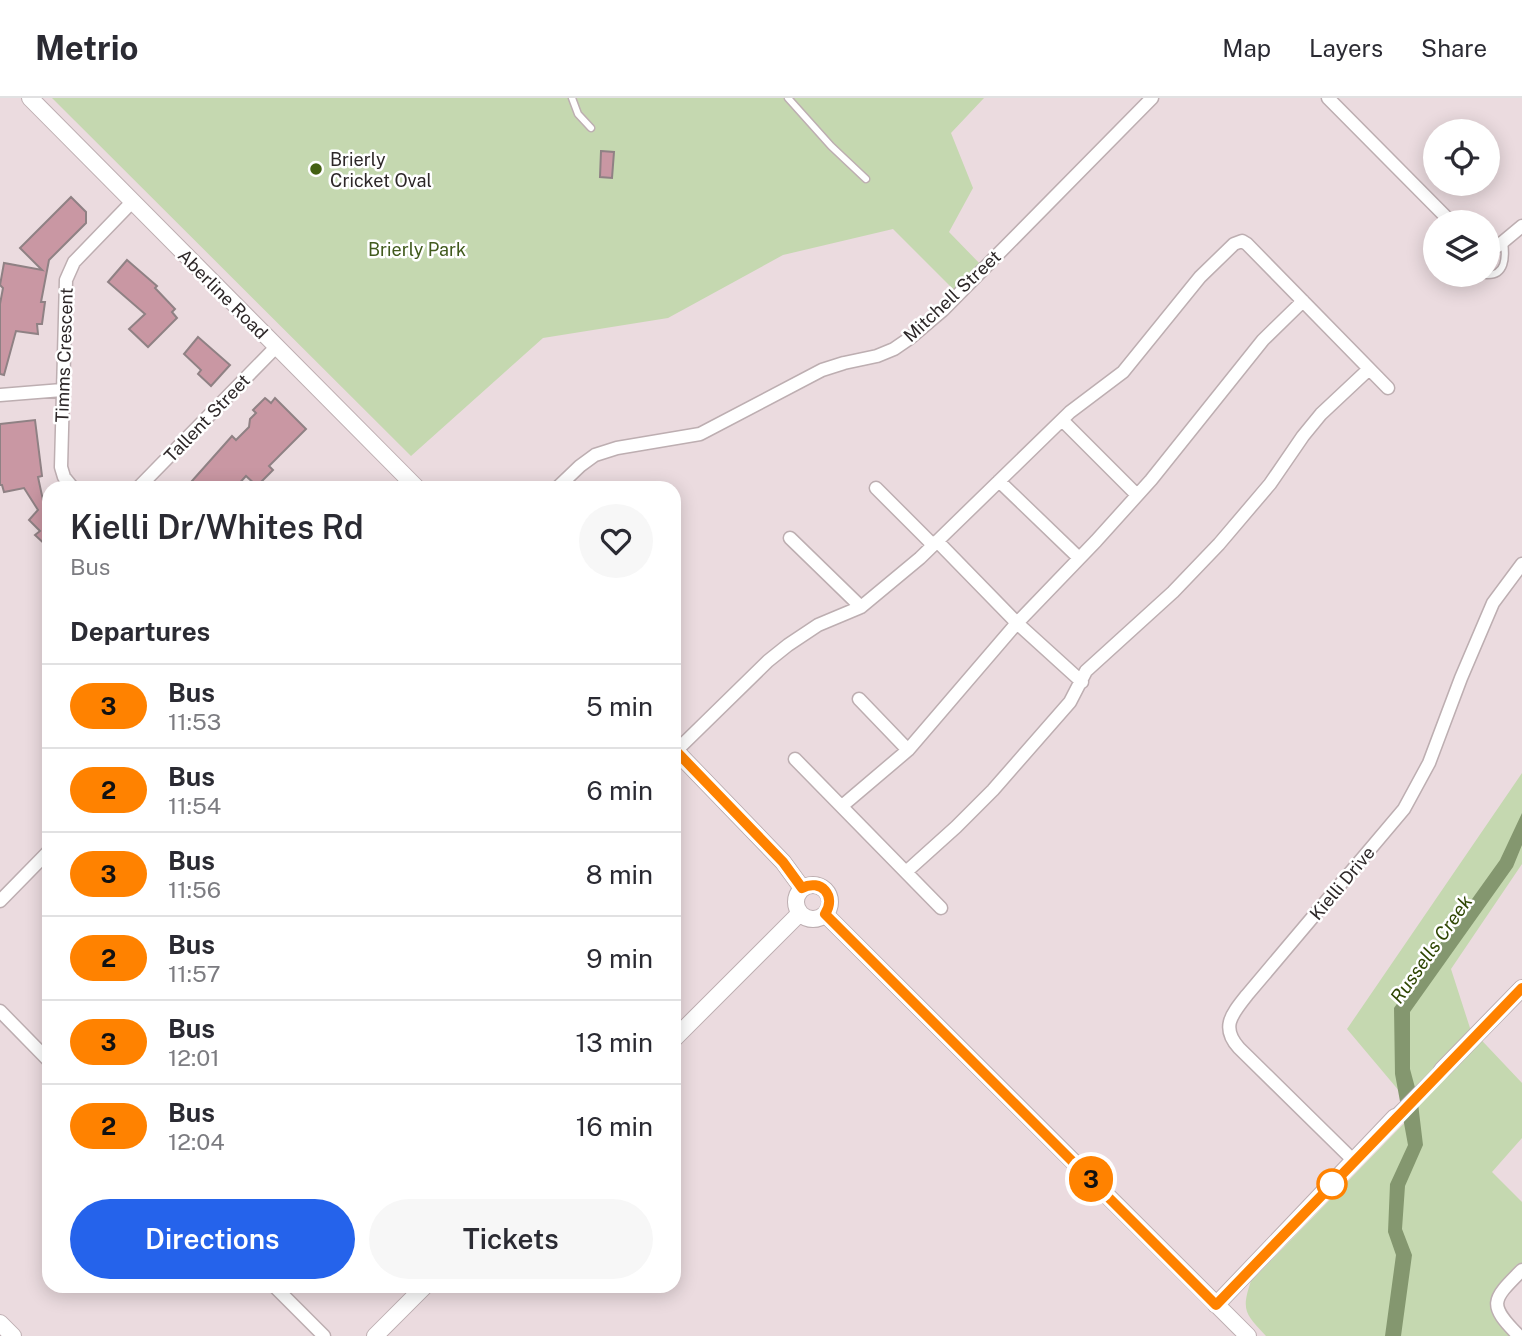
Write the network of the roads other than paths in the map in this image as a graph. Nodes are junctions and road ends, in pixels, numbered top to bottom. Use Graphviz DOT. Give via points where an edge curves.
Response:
graph roads {
  1 [pos="30,98"];
  2 [pos="572,98"];
  3 [pos="788,98"];
  4 [pos="1152,98"];
  5 [pos="1328,98"];
  6 [pos="591,128"];
  7 [pos="866,179"];
  8 [pos="132,202"];
  9 [pos="1439,210"];
  10 [pos="1522,226"];
  11 [pos="1504,242"];
  12 [pos="1500,245"];
  13 [pos="1500,271"];
  14 [pos="1303,301"];
  15 [pos="276,347"];
  16 [pos="1369,369"];
  17 [pos="1388,388"];
  18 [pos="62,390"];
  19 [pos="0,395"];
  20 [pos="1062,420"];
  21 [pos="67,481"];
  22 [pos="145,481"];
  23 [pos="410,481"];
  24 [pos="564,481"];
  25 [pos="999,481"];
  26 [pos="876,488"];
  27 [pos="1137,495"];
  28 [pos="790,538"];
  29 [pos="935,543"];
  30 [pos="1079,558"];
  31 [pos="1522,565"];
  32 [pos="861,607"];
  33 [pos="1017,623"];
  34 [pos="1082,682"];
  35 [pos="859,698"];
  36 [pos="681,744"];
  37 [pos="908,750"];
  38 [pos="681,756"];
  39 [pos="795,759"];
  40 [pos="842,806"];
  41 [pos="42,858"];
  42 [pos="905,872"];
  43 [pos="802,888"];
  44 [pos="0,901"];
  45 [pos="941,908"];
  46 [pos="800,913"];
  47 [pos="825,914"];
  48 [pos="1522,988"];
  49 [pos="0,1011"];
  50 [pos="681,1032"];
  51 [pos="42,1053"];
  52 [pos="1442,1070"];
  53 [pos="1395,1117"];
  54 [pos="1353,1161"];
  55 [pos="1522,1270"];
  56 [pos="281,1293"];
  57 [pos="418,1293"];
  58 [pos="1216,1305"];
  59 [pos="0,1323"];
  60 [pos="13,1336"];
  61 [pos="324,1336"];
  62 [pos="374,1336"];
  63 [pos="1248,1336"];
  64 [pos="1518,1336"];
  1 -- 8 [label="street, Aberline Road"];
  2 -- 6 [label="lane"];
  3 -- 7 [label="lane"];
  4 -- 24 [label="street, Mitchell Street" via="943,310 894,349 822,370 700,434 617,447 596,455"];
  5 -- 9 [label="street"];
  8 -- 15 [label="street, Aberline Road"];
  8 -- 18 [label="street, Timms Crescent" via="68,271"];
  10 -- 11 [label="street"];
  11 -- 12 [label="street"];
  11 -- 13 [label="lane" via="1506,256"];
  14 -- 16 [label="street"];
  14 -- 20 [label="street" via="1247,244 1234,244 1200,277 1123,372"];
  14 -- 27 [label="street" via="1263,340"];
  15 -- 22 [label="street, Tallent Street"];
  15 -- 23 [label="street, Aberline Road"];
  16 -- 17 [label="street"];
  16 -- 34 [label="street" via="1321,414 1219,544 1086,671"];
  18 -- 19 [label="street"];
  18 -- 21 [label="street, Timms Crescent" via="61,467"];
  20 -- 25 [label="street"];
  20 -- 27 [label="street"];
  25 -- 29 [label="street"];
  25 -- 30 [label="street"];
  26 -- 29 [label="street"];
  27 -- 30 [label="street"];
  28 -- 32 [label="street"];
  29 -- 32 [label="street"];
  29 -- 33 [label="street"];
  30 -- 33 [label="street"];
  31 -- 54 [label="street, Kielli Drive" via="1493,603 1433,753 1404,809 1247,995 1229,1023 1230,1038"];
  32 -- 36 [label="street" via="818,625 788,645"];
  33 -- 34 [label="street"];
  33 -- 37 [label="street"];
  34 -- 42 [label="street" via="993,790"];
  35 -- 37 [label="street"];
  37 -- 40 [label="street"];
  38 -- 43 [label="street" via="783,862"];
  39 -- 40 [label="street"];
  40 -- 42 [label="street"];
  41 -- 44 [label="street"];
  42 -- 45 [label="street"];
  43 -- 46 [label="street" via="796,903"];
  43 -- 47 [label="street" via="813,884 824,888 830,897"];
  46 -- 47 [label="street" via="810,919"];
  46 -- 50 [label="street"];
  47 -- 58 [label="street"];
  48 -- 52 [label="street"];
  49 -- 51 [label="street"];
  52 -- 53 [label="street"];
  53 -- 54 [label="street"];
  54 -- 58 [label="street"];
  55 -- 64 [label="street" via="1496,1303 1499,1314"];
  56 -- 61 [label="street"];
  57 -- 62 [label="street"];
  58 -- 63 [label="street"];
  59 -- 60 [label="street"];
}
